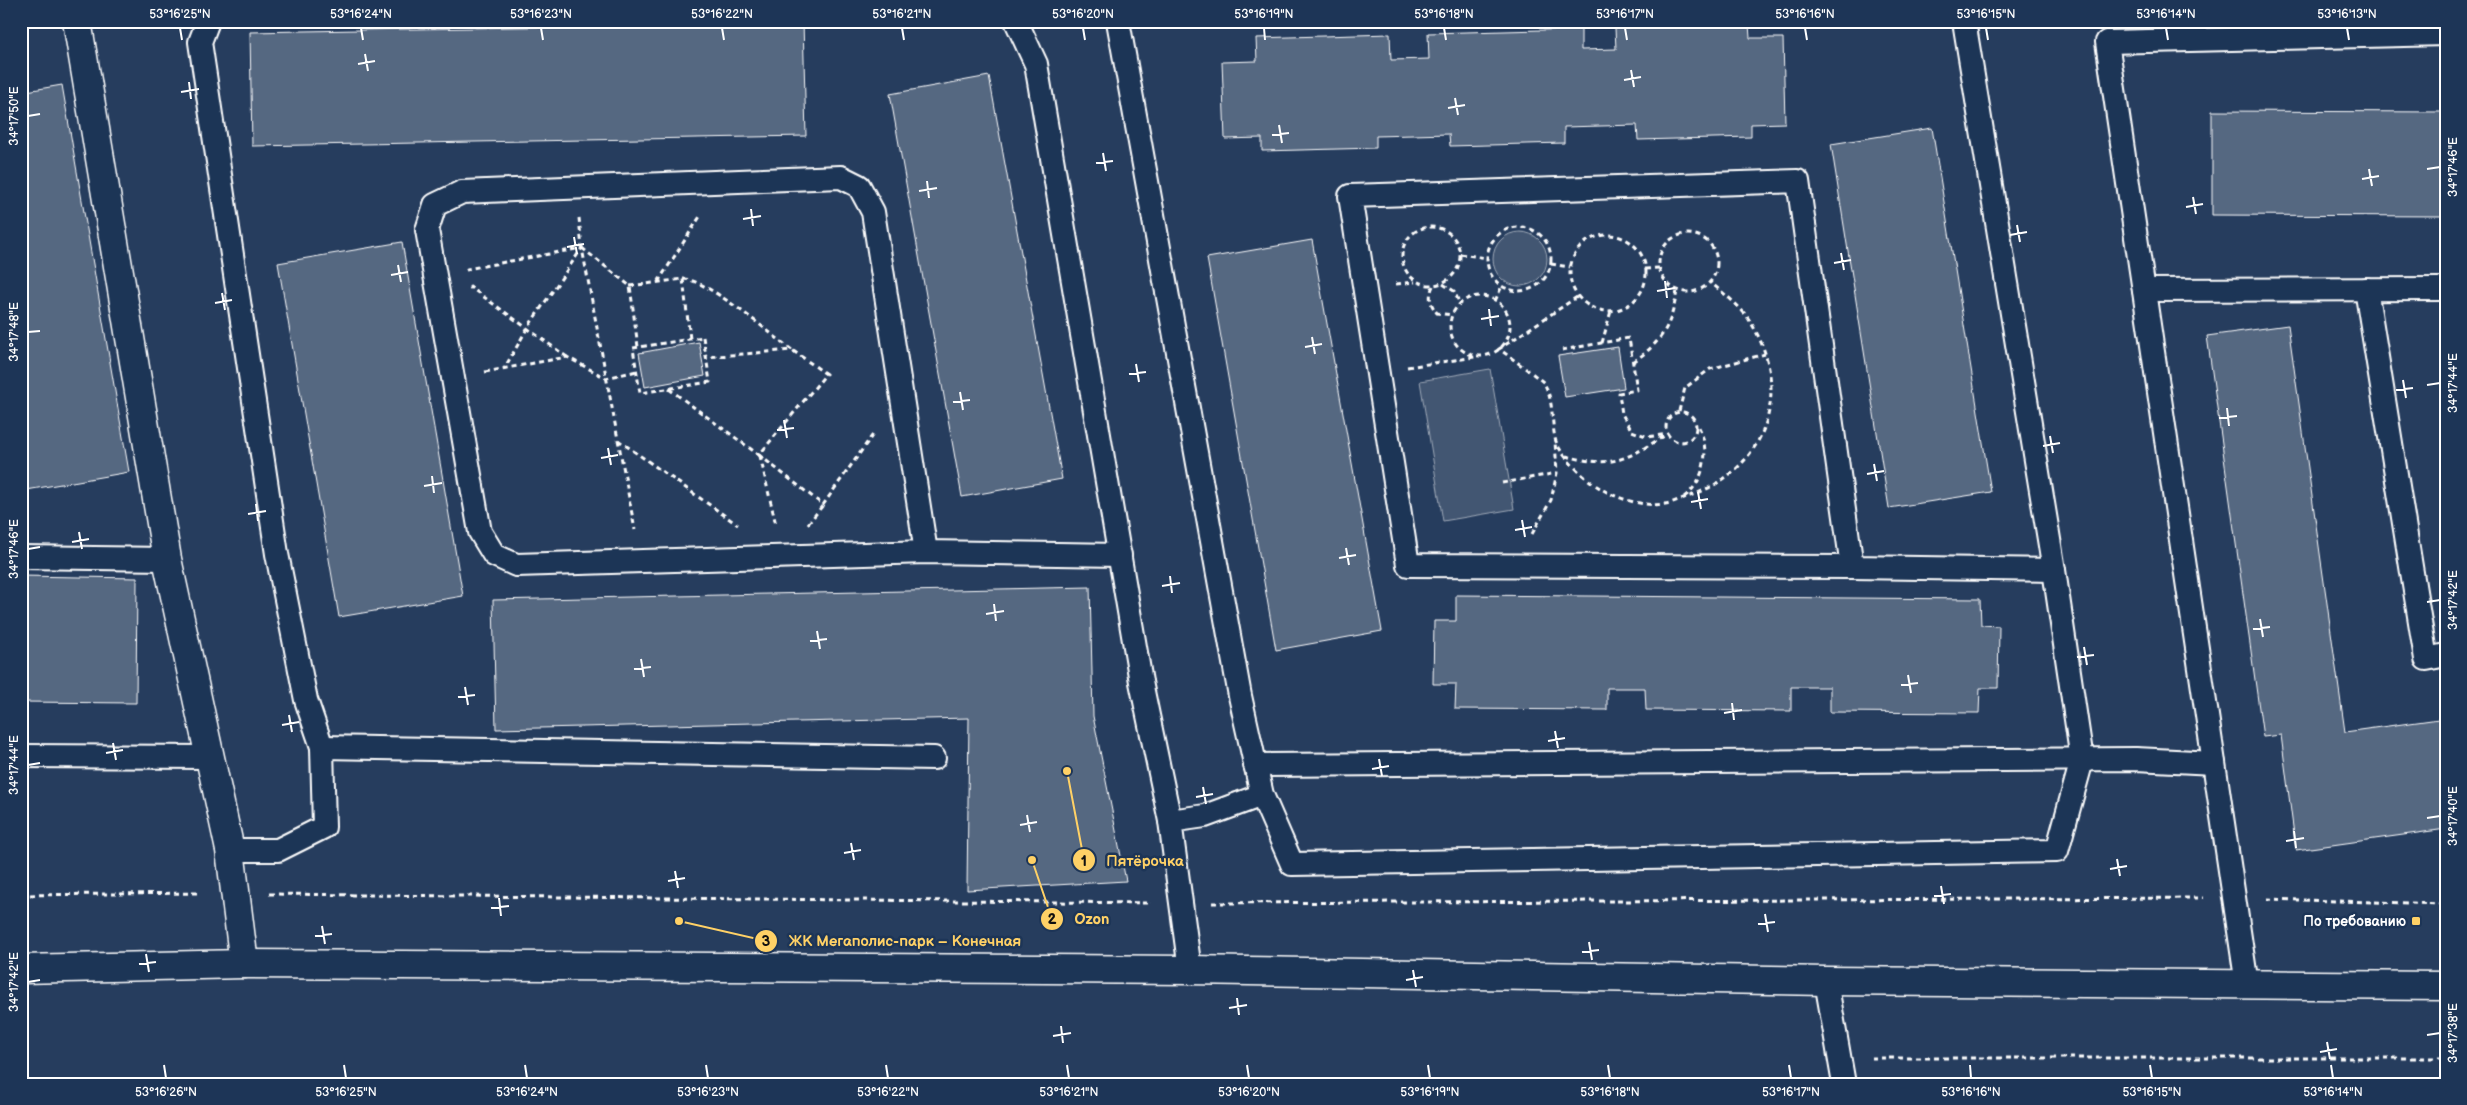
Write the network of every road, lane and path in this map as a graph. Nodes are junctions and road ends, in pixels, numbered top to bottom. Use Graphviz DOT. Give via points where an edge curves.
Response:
graph roads {
  1 [pos="77,21"];
  2 [pos="208,21"];
  3 [pos="1016,21"];
  4 [pos="1118,21"];
  5 [pos="1964,21"];
  6 [pos="2446,34"];
  7 [pos="722,182"];
  8 [pos="576,188"];
  9 [pos="582,248"];
  10 [pos="1460,254"];
  11 [pos="1487,258"];
  12 [pos="1551,264"];
  13 [pos="1570,267"];
  14 [pos="1659,268"];
  15 [pos="1645,269"];
  16 [pos="684,279"];
  17 [pos="658,282"];
  18 [pos="1710,282"];
  19 [pos="1442,284"];
  20 [pos="630,286"];
  21 [pos="1433,286"];
  22 [pos="1502,286"];
  23 [pos="470,287"];
  24 [pos="2446,288"];
  25 [pos="2366,289"];
  26 [pos="1677,290"];
  27 [pos="2144,290"];
  28 [pos="472,296"];
  29 [pos="1577,297"];
  30 [pos="1495,301"];
  31 [pos="1460,304"];
  32 [pos="1611,312"];
  33 [pos="1452,315"];
  34 [pos="528,327"];
  35 [pos="690,339"];
  36 [pos="1602,343"];
  37 [pos="638,347"];
  38 [pos="1499,349"];
  39 [pos="792,350"];
  40 [pos="1562,350"];
  41 [pos="1765,354"];
  42 [pos="567,357"];
  43 [pos="706,357"];
  44 [pos="1481,357"];
  45 [pos="483,362"];
  46 [pos="1633,362"];
  47 [pos="1403,368"];
  48 [pos="504,369"];
  49 [pos="637,371"];
  50 [pos="485,372"];
  51 [pos="454,376"];
  52 [pos="606,378"];
  53 [pos="669,388"];
  54 [pos="902,395"];
  55 [pos="1679,411"];
  56 [pos="1695,421"];
  57 [pos="1668,434"];
  58 [pos="618,440"];
  59 [pos="1555,440"];
  60 [pos="759,454"];
  61 [pos="1565,456"];
  62 [pos="1557,473"];
  63 [pos="1502,483"];
  64 [pos="1682,499"];
  65 [pos="823,505"];
  66 [pos="926,552"];
  67 [pos="1120,555"];
  68 [pos="21,557"];
  69 [pos="784,557"];
  70 [pos="167,559"];
  71 [pos="641,562"];
  72 [pos="1491,565"];
  73 [pos="1852,567"];
  74 [pos="2054,570"];
  75 [pos="2446,656"];
  76 [pos="322,747"];
  77 [pos="21,756"];
  78 [pos="210,757"];
  79 [pos="934,758"];
  80 [pos="2082,760"];
  81 [pos="2214,763"];
  82 [pos="1255,764"];
  83 [pos="1262,795"];
  84 [pos="1170,821"];
  85 [pos="230,850"];
  86 [pos="235,893"];
  87 [pos="21,895"];
  88 [pos="2234,898"];
  89 [pos="1182,904"];
  90 [pos="2446,904"];
  91 [pos="244,964"];
  92 [pos="21,969"];
  93 [pos="1190,970"];
  94 [pos="1826,981"];
  95 [pos="2247,985"];
  96 [pos="2446,986"];
  97 [pos="1839,1058"];
  98 [pos="2446,1058"];
  99 [pos="1844,1084"];
  1 -- 70 [label="street"];
  2 -- 76 [label="lane" via="200,42 277,554 306,700"];
  3 -- 67 [label="lane" via="1036,64"];
  4 -- 82 [label="lane"];
  5 -- 74 [label="lane"];
  6 -- 27 [label="lane" via="2107,42"];
  7 -- 8 [label="lane"];
  7 -- 17 [label="path"];
  7 -- 54 [label="lane" via="841,177 859,186 873,212"];
  8 -- 9 [label="path"];
  8 -- 51 [label="lane" via="462,192 435,205 428,230"];
  9 -- 20 [label="path"];
  9 -- 23 [label="path" via="467,268"];
  9 -- 34 [label="path"];
  9 -- 52 [label="path"];
  10 -- 11 [label="path"];
  10 -- 19 [label="path" via="1456,272"];
  10 -- 21 [label="path" via="1452,236 1443,230 1424,228 1406,239 1402,249 1403,268 1415,282"];
  11 -- 12 [label="path" via="1496,235 1516,226 1527,227 1545,239 1550,249"];
  11 -- 22 [label="path" via="1491,276"];
  12 -- 13 [label="path"];
  12 -- 22 [label="path" via="1545,279 1532,288 1517,291"];
  13 -- 15 [label="path" via="1577,249 1586,241 1610,234 1633,244 1641,254"];
  13 -- 29 [label="path" via="1571,285"];
  14 -- 15 [label="path"];
  14 -- 18 [label="path" via="1659,258 1668,242 1684,234 1694,234 1703,238 1715,251 1716,270"];
  14 -- 26 [label="path" via="1668,285"];
  15 -- 32 [label="path" via="1646,278 1635,301"];
  16 -- 17 [label="path"];
  16 -- 35 [label="path"];
  16 -- 39 [label="path" via="692,278 718,295"];
  17 -- 20 [label="path"];
  18 -- 26 [label="path" via="1697,291"];
  18 -- 41 [label="path" via="1748,319"];
  19 -- 21 [label="path"];
  19 -- 31 [label="path" via="1454,291"];
  20 -- 37 [label="path"];
  21 -- 33 [label="path" via="1432,306 1437,313"];
  22 -- 30 [label="path"];
  23 -- 28 [label="path"];
  23 -- 34 [label="path"];
  24 -- 25 [label="lane"];
  25 -- 27 [label="lane"];
  25 -- 75 [label="lane" via="2426,658"];
  26 -- 46 [label="path" via="1669,323 1660,339"];
  27 -- 81 [label="lane"];
  29 -- 32 [label="path" via="1598,310"];
  29 -- 38 [label="path"];
  30 -- 31 [label="path" via="1474,297"];
  30 -- 38 [label="path" via="1506,312 1510,331"];
  31 -- 33 [label="path"];
  32 -- 36 [label="path"];
  33 -- 44 [label="path" via="1451,334 1455,343 1462,351"];
  34 -- 42 [label="path"];
  34 -- 48 [label="path"];
  35 -- 37 [label="path"];
  35 -- 43 [label="path" via="703,337"];
  36 -- 40 [label="path"];
  36 -- 46 [label="path" via="1630,338"];
  37 -- 49 [label="path" via="633,348"];
  38 -- 44 [label="path"];
  38 -- 59 [label="path" via="1544,381 1553,409"];
  39 -- 43 [label="path"];
  39 -- 60 [label="path" via="826,374"];
  41 -- 55 [label="path" via="1710,369 1685,388"];
  41 -- 64 [label="path" via="1772,391 1765,428 1749,458 1724,480"];
  42 -- 48 [label="path"];
  42 -- 52 [label="path"];
  43 -- 53 [label="path" via="710,382"];
  44 -- 47 [label="path"];
  45 -- 50 [label="path"];
  46 -- 57 [label="path" via="1637,390 1619,393 1622,414 1632,431 1648,437"];
  48 -- 50 [label="path"];
  49 -- 52 [label="path"];
  49 -- 53 [label="path" via="640,393"];
  50 -- 51 [label="path"];
  51 -- 71 [label="lane" via="480,532 494,555 516,566"];
  52 -- 58 [label="path"];
  53 -- 60 [label="path"];
  54 -- 65 [label="path"];
  54 -- 66 [label="lane"];
  55 -- 56 [label="path" via="1689,413"];
  55 -- 57 [label="path" via="1667,420"];
  56 -- 57 [label="path" via="1694,436 1685,442 1675,441"];
  56 -- 64 [label="path" via="1704,443 1703,467 1691,492"];
  57 -- 61 [label="path" via="1640,452 1615,462 1590,462"];
  58 -- 69 [label="path"];
  58 -- 71 [label="path"];
  59 -- 61 [label="path"];
  59 -- 62 [label="path"];
  60 -- 65 [label="path"];
  60 -- 69 [label="path"];
  61 -- 64 [label="path" via="1600,488 1631,501 1664,504"];
  62 -- 63 [label="path"];
  62 -- 72 [label="path" via="1551,500 1537,528 1518,550"];
  65 -- 69 [label="path"];
  66 -- 67 [label="lane"];
  66 -- 69 [label="lane"];
  67 -- 84 [label="lane" via="1140,682"];
  68 -- 70 [label="lane"];
  69 -- 71 [label="lane"];
  70 -- 78 [label="street"];
  72 -- 73 [label="lane"];
  72 -- 73 [label="lane" via="1408,565 1350,196 1798,181"];
  73 -- 74 [label="lane"];
  74 -- 80 [label="lane"];
  76 -- 79 [label="lane"];
  76 -- 85 [label="lane" via="324,827 278,850"];
  77 -- 78 [label="lane"];
  78 -- 85 [label="street"];
  80 -- 81 [label="lane"];
  80 -- 82 [label="lane"];
  80 -- 83 [label="lane" via="2056,851 1292,864"];
  81 -- 88 [label="lane"];
  82 -- 83 [label="lane"];
  83 -- 84 [label="lane" via="1205,816"];
  84 -- 89 [label="lane"];
  85 -- 86 [label="street"];
  86 -- 87 [label="path"];
  86 -- 89 [label="path"];
  86 -- 91 [label="street"];
  88 -- 89 [label="path"];
  88 -- 90 [label="path"];
  88 -- 95 [label="lane"];
  89 -- 93 [label="lane"];
  91 -- 92 [label="street"];
  91 -- 93 [label="street"];
  93 -- 94 [label="street"];
  94 -- 95 [label="street"];
  94 -- 97 [label="lane"];
  95 -- 96 [label="street"];
  97 -- 98 [label="path"];
  97 -- 99 [label="lane"];
}
